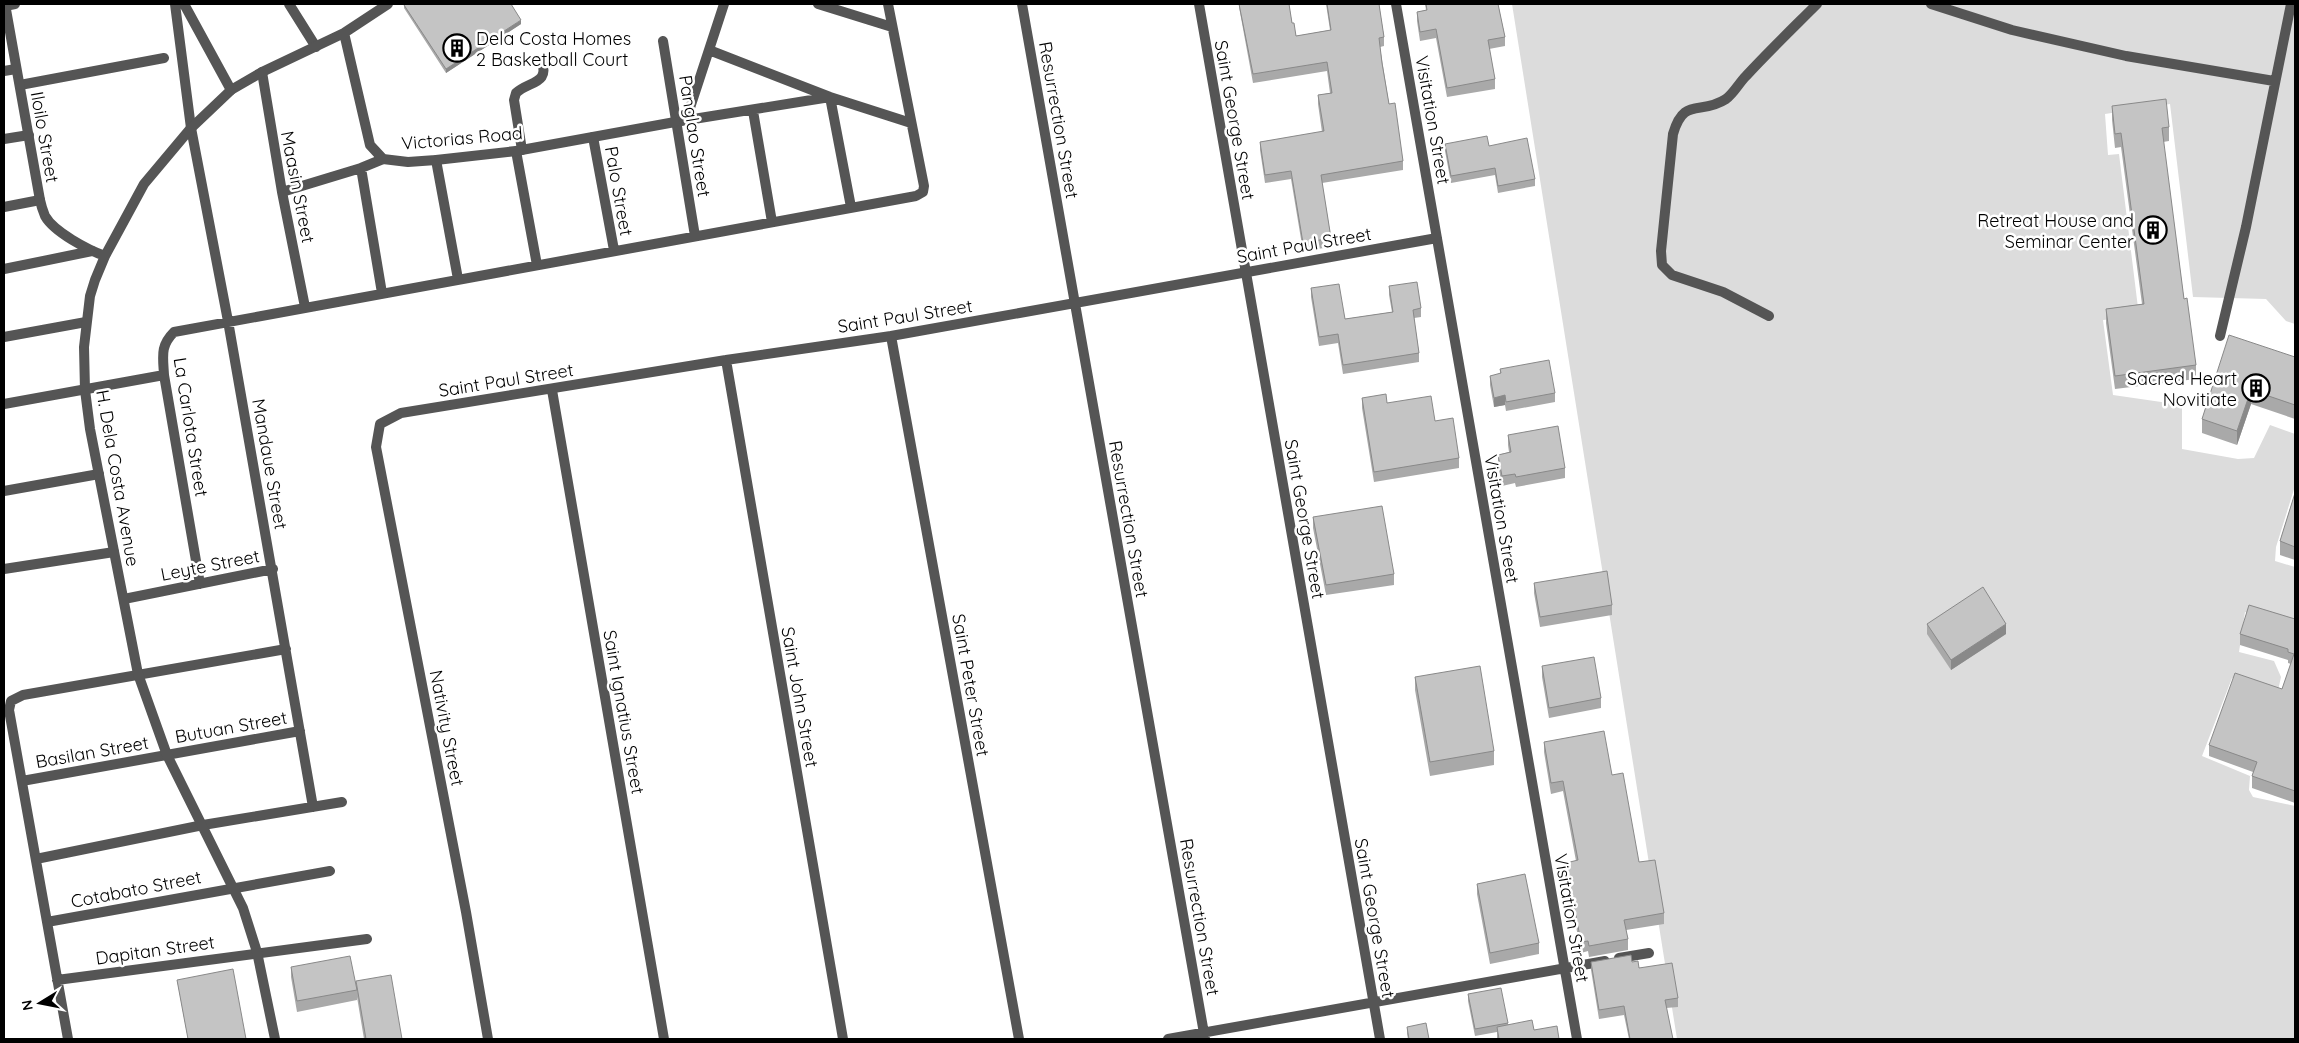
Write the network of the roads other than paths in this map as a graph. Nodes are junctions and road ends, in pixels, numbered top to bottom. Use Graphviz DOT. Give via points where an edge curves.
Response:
graph roads {
  1 [pos="8,4"];
  2 [pos="175,4"];
  3 [pos="184,4"];
  4 [pos="290,4"];
  5 [pos="387,4"];
  6 [pos="724,4"];
  7 [pos="818,4"];
  8 [pos="888,4"];
  9 [pos="1022,4"];
  10 [pos="1199,4"];
  11 [pos="1396,4"];
  12 [pos="1817,4"];
  13 [pos="1931,4"];
  14 [pos="2291,4"];
  15 [pos="892,27"];
  16 [pos="344,33"];
  17 [pos="663,40"];
  18 [pos="316,47"];
  19 [pos="709,50"];
  20 [pos="164,58"];
  21 [pos="541,60"];
  22 [pos="16,69"];
  23 [pos="4,71"];
  24 [pos="262,72"];
  25 [pos="2274,81"];
  26 [pos="20,85"];
  27 [pos="231,90"];
  28 [pos="830,97"];
  29 [pos="753,111"];
  30 [pos="686,120"];
  31 [pos="675,122"];
  32 [pos="912,123"];
  33 [pos="191,128"];
  34 [pos="29,135"];
  35 [pos="593,137"];
  36 [pos="4,139"];
  37 [pos="519,150"];
  38 [pos="383,158"];
  39 [pos="436,160"];
  40 [pos="362,168"];
  41 [pos="282,192"];
  42 [pos="40,200"];
  43 [pos="4,207"];
  44 [pos="851,207"];
  45 [pos="772,222"];
  46 [pos="695,236"];
  47 [pos="1437,238"];
  48 [pos="614,250"];
  49 [pos="92,251"];
  50 [pos="105,256"];
  51 [pos="537,265"];
  52 [pos="4,269"];
  53 [pos="1246,272"];
  54 [pos="458,279"];
  55 [pos="382,294"];
  56 [pos="1074,303"];
  57 [pos="305,307"];
  58 [pos="1769,316"];
  59 [pos="228,321"];
  60 [pos="86,322"];
  61 [pos="891,336"];
  62 [pos="2220,336"];
  63 [pos="4,337"];
  64 [pos="726,360"];
  65 [pos="164,375"];
  66 [pos="85,390"];
  67 [pos="552,390"];
  68 [pos="4,404"];
  69 [pos="380,424"];
  70 [pos="99,474"];
  71 [pos="4,491"];
  72 [pos="114,552"];
  73 [pos="4,568"];
  74 [pos="273,569"];
  75 [pos="200,584"];
  76 [pos="124,599"];
  77 [pos="286,649"];
  78 [pos="138,674"];
  79 [pos="300,731"];
  80 [pos="167,755"];
  81 [pos="22,781"];
  82 [pos="342,802"];
  83 [pos="313,807"];
  84 [pos="202,825"];
  85 [pos="36,859"];
  86 [pos="330,871"];
  87 [pos="232,887"];
  88 [pos="47,922"];
  89 [pos="366,939"];
  90 [pos="257,952"];
  91 [pos="1649,953"];
  92 [pos="1564,968"];
  93 [pos="57,980"];
  94 [pos="1374,1002"];
  95 [pos="1204,1036"];
  96 [pos="68,1039"];
  97 [pos="275,1039"];
  98 [pos="488,1039"];
  99 [pos="664,1039"];
  100 [pos="843,1039"];
  101 [pos="1018,1039"];
  102 [pos="1168,1039"];
  103 [pos="1380,1039"];
  104 [pos="1577,1039"];
  1 -- 22 [label="street, Iloilo Street"];
  2 -- 33 [label="street, Mandaue Street"];
  3 -- 27 [label="street"];
  4 -- 18 [label="street"];
  5 -- 16 [label="street, H. Dela Costa Avenue"];
  6 -- 19 [label="street"];
  7 -- 15 [label="street"];
  8 -- 15 [label="street"];
  9 -- 56 [label="street, Resurrection Street"];
  10 -- 53 [label="street, Saint George Street"];
  11 -- 47 [label="street, Visitation Street"];
  12 -- 58 [label="street" via="1728,98 1713,106 1689,109 1678,118 1673,134 1662,265 1672,275 1723,292"];
  13 -- 25 [label="street" via="2012,30"];
  14 -- 25 [label="street"];
  15 -- 32 [label="street"];
  16 -- 18 [label="street, H. Dela Costa Avenue"];
  16 -- 38 [label="street, Victorias Road" via="370,145"];
  17 -- 31 [label="street, Panglao Street"];
  18 -- 24 [label="street, H. Dela Costa Avenue"];
  19 -- 28 [label="street"];
  19 -- 30 [label="street"];
  20 -- 26 [label="street"];
  21 -- 37 [label="street" via="544,75 516,93 514,100"];
  22 -- 23 [label="street"];
  22 -- 26 [label="street, Iloilo Street"];
  24 -- 27 [label="street, H. Dela Costa Avenue"];
  24 -- 41 [label="street, Maasin Street"];
  25 -- 62 [label="street" via="2246,227"];
  26 -- 34 [label="street, Iloilo Street"];
  27 -- 33 [label="street, H. Dela Costa Avenue"];
  28 -- 29 [label="street, Victorias Road"];
  28 -- 32 [label="street"];
  28 -- 44 [label="street"];
  29 -- 30 [label="street, Victorias Road"];
  29 -- 45 [label="street"];
  30 -- 31 [label="street, Victorias Road"];
  31 -- 35 [label="street, Victorias Road"];
  31 -- 46 [label="street, Panglao Street"];
  32 -- 44 [label="street, La Carlota Street" via="923,192"];
  33 -- 50 [label="street, H. Dela Costa Avenue" via="144,184"];
  33 -- 59 [label="street, Mandaue Street"];
  34 -- 36 [label="street"];
  34 -- 42 [label="street, Iloilo Street"];
  35 -- 37 [label="street, Victorias Road"];
  35 -- 48 [label="street, Palo Street"];
  37 -- 39 [label="street, Victorias Road"];
  37 -- 51 [label="street"];
  38 -- 39 [label="street, Victorias Road" via="408,162"];
  38 -- 40 [label="street"];
  39 -- 54 [label="street"];
  40 -- 41 [label="street"];
  40 -- 55 [label="street"];
  41 -- 57 [label="street, Maasin Street"];
  42 -- 43 [label="street"];
  42 -- 49 [label="street, Iloilo Street" via="46,217 58,230"];
  44 -- 45 [label="street, La Carlota Street"];
  45 -- 46 [label="street, La Carlota Street"];
  46 -- 48 [label="street, La Carlota Street"];
  47 -- 53 [label="street, Saint Paul Street"];
  47 -- 92 [label="street, Visitation Street"];
  48 -- 51 [label="street, La Carlota Street"];
  49 -- 50 [label="street, Iloilo Street"];
  49 -- 52 [label="street"];
  50 -- 60 [label="street, H. Dela Costa Avenue" via="94,280"];
  51 -- 54 [label="street, La Carlota Street"];
  53 -- 56 [label="street, Saint Paul Street"];
  53 -- 94 [label="street, Saint George Street"];
  54 -- 55 [label="street, La Carlota Street"];
  55 -- 57 [label="street, La Carlota Street"];
  56 -- 61 [label="street, Saint Paul Street"];
  56 -- 95 [label="street, Resurrection Street"];
  57 -- 59 [label="street, La Carlota Street"];
  59 -- 65 [label="street, La Carlota Street" via="174,332 165,341"];
  59 -- 74 [label="street, Mandaue Street"];
  60 -- 63 [label="street"];
  60 -- 66 [label="street, H. Dela Costa Avenue"];
  61 -- 64 [label="street, Saint Paul Street"];
  61 -- 101 [label="street, Saint Peter Street"];
  64 -- 67 [label="street, Saint Paul Street"];
  64 -- 100 [label="street, Saint John Street"];
  65 -- 66 [label="street"];
  65 -- 75 [label="street, La Carlota Street"];
  66 -- 68 [label="street"];
  66 -- 70 [label="street, H. Dela Costa Avenue"];
  67 -- 69 [label="street, Saint Paul Street" via="401,413"];
  67 -- 99 [label="street, Saint Ignatius Street"];
  69 -- 98 [label="street, Nativity Street" via="376,447"];
  70 -- 71 [label="street"];
  70 -- 72 [label="street, H. Dela Costa Avenue"];
  72 -- 73 [label="street"];
  72 -- 76 [label="street, H. Dela Costa Avenue"];
  74 -- 75 [label="street, Leyte Street"];
  74 -- 77 [label="street, Mandaue Street"];
  75 -- 76 [label="street, Leyte Street"];
  76 -- 78 [label="street, H. Dela Costa Avenue"];
  77 -- 78 [label="street"];
  77 -- 79 [label="street, Mandaue Street"];
  78 -- 80 [label="street, H. Dela Costa Avenue"];
  78 -- 81 [label="street" via="23,695 11,701 9,710"];
  79 -- 80 [label="street, Butuan Street"];
  79 -- 83 [label="street, Mandaue Street"];
  80 -- 81 [label="street, Basilan Street"];
  80 -- 84 [label="street, H. Dela Costa Avenue"];
  81 -- 85 [label="street"];
  82 -- 83 [label="street"];
  83 -- 84 [label="street"];
  84 -- 85 [label="street"];
  84 -- 87 [label="street, H. Dela Costa Avenue"];
  85 -- 88 [label="street"];
  86 -- 87 [label="street, Cotabato Street"];
  87 -- 88 [label="street, Cotabato Street"];
  87 -- 90 [label="street, H. Dela Costa Avenue"];
  88 -- 93 [label="street"];
  89 -- 90 [label="street, Dapitan Street"];
  90 -- 93 [label="street, Dapitan Street"];
  90 -- 97 [label="street, H. Dela Costa Avenue"];
  91 -- 92 [label="street"];
  92 -- 94 [label="street"];
  92 -- 104 [label="street, Visitation Street"];
  93 -- 96 [label="street"];
  94 -- 95 [label="street"];
  94 -- 103 [label="street, Saint George Street"];
  95 -- 102 [label="street"];
}
